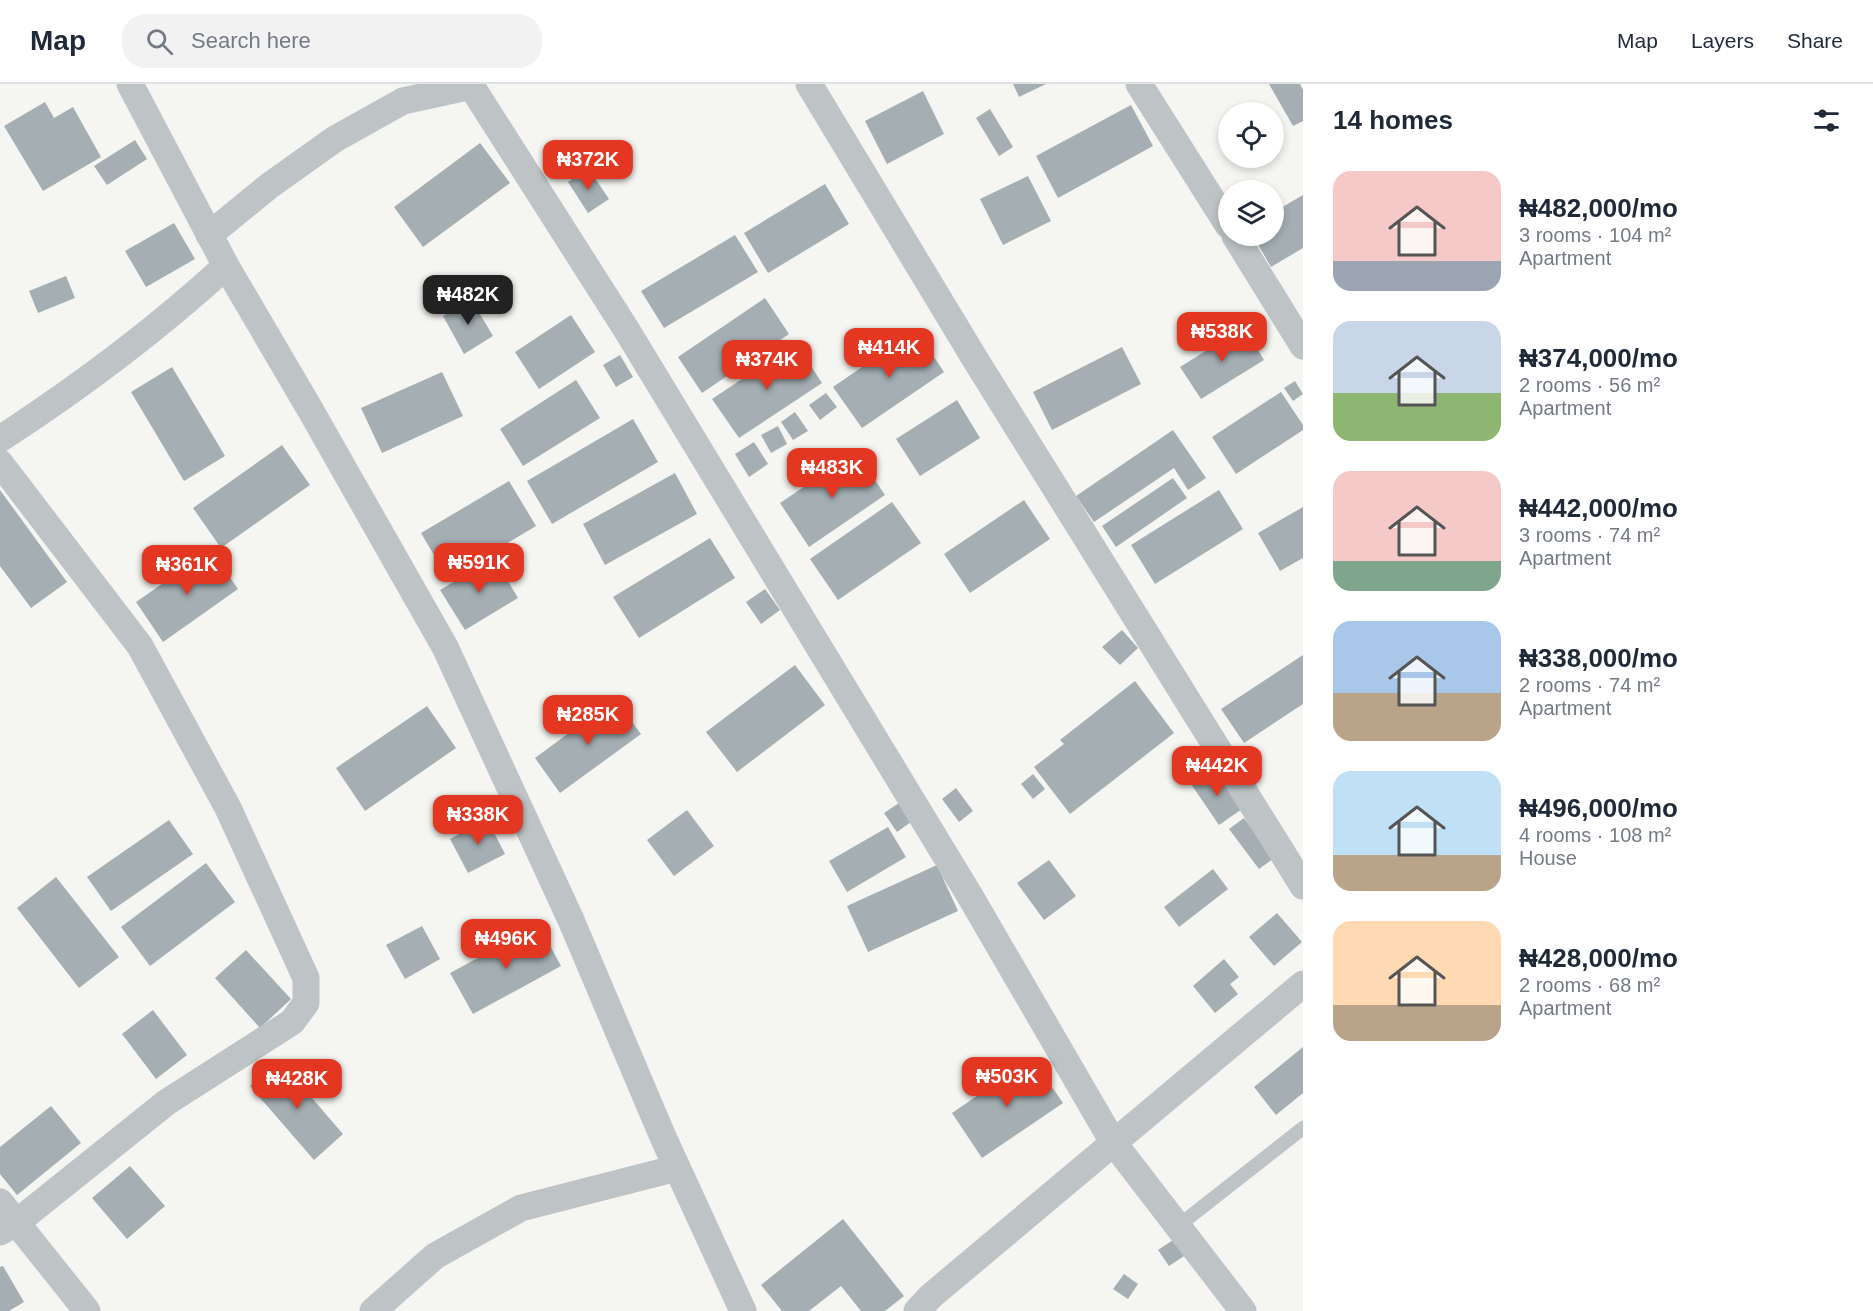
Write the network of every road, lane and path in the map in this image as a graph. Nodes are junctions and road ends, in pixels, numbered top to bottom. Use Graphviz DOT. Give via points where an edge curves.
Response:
graph roads {
  1 [pos="130,84"];
  2 [pos="809,84"];
  3 [pos="1139,84"];
  4 [pos="471,85"];
  5 [pos="1218,209"];
  6 [pos="209,235"];
  7 [pos="1241,246"];
  8 [pos="226,266"];
  9 [pos="1303,346"];
  10 [pos="5,426"];
  11 [pos="0,463"];
  12 [pos="1303,886"];
  13 [pos="1303,984"];
  14 [pos="1303,1128"];
  15 [pos="1113,1142"];
  16 [pos="677,1168"];
  17 [pos="6,1219"];
  18 [pos="1178,1226"];
  19 [pos="87,1311"];
  20 [pos="373,1311"];
  21 [pos="742,1311"];
  22 [pos="917,1311"];
  23 [pos="1243,1311"];
  1 -- 6 [label="street"];
  2 -- 12 [label="street"];
  3 -- 5 [label="street"];
  4 -- 6 [label="street" via="403,101 335,139"];
  4 -- 15 [label="street" via="694,440 970,896"];
  6 -- 8 [label="street"];
  7 -- 9 [label="street"];
  8 -- 10 [label="street" via="102,369"];
  8 -- 16 [label="street" via="445,647 571,920"];
  11 -- 17 [label="street" via="140,646 228,808 306,978 306,1003 292,1022 167,1102"];
  13 -- 15 [label="street"];
  14 -- 18 [label="lane"];
  15 -- 18 [label="street"];
  15 -- 22 [label="street"];
  16 -- 20 [label="street" via="521,1208 435,1256"];
  16 -- 21 [label="street"];
  17 -- 19 [label="street"];
  18 -- 23 [label="street"];
}
